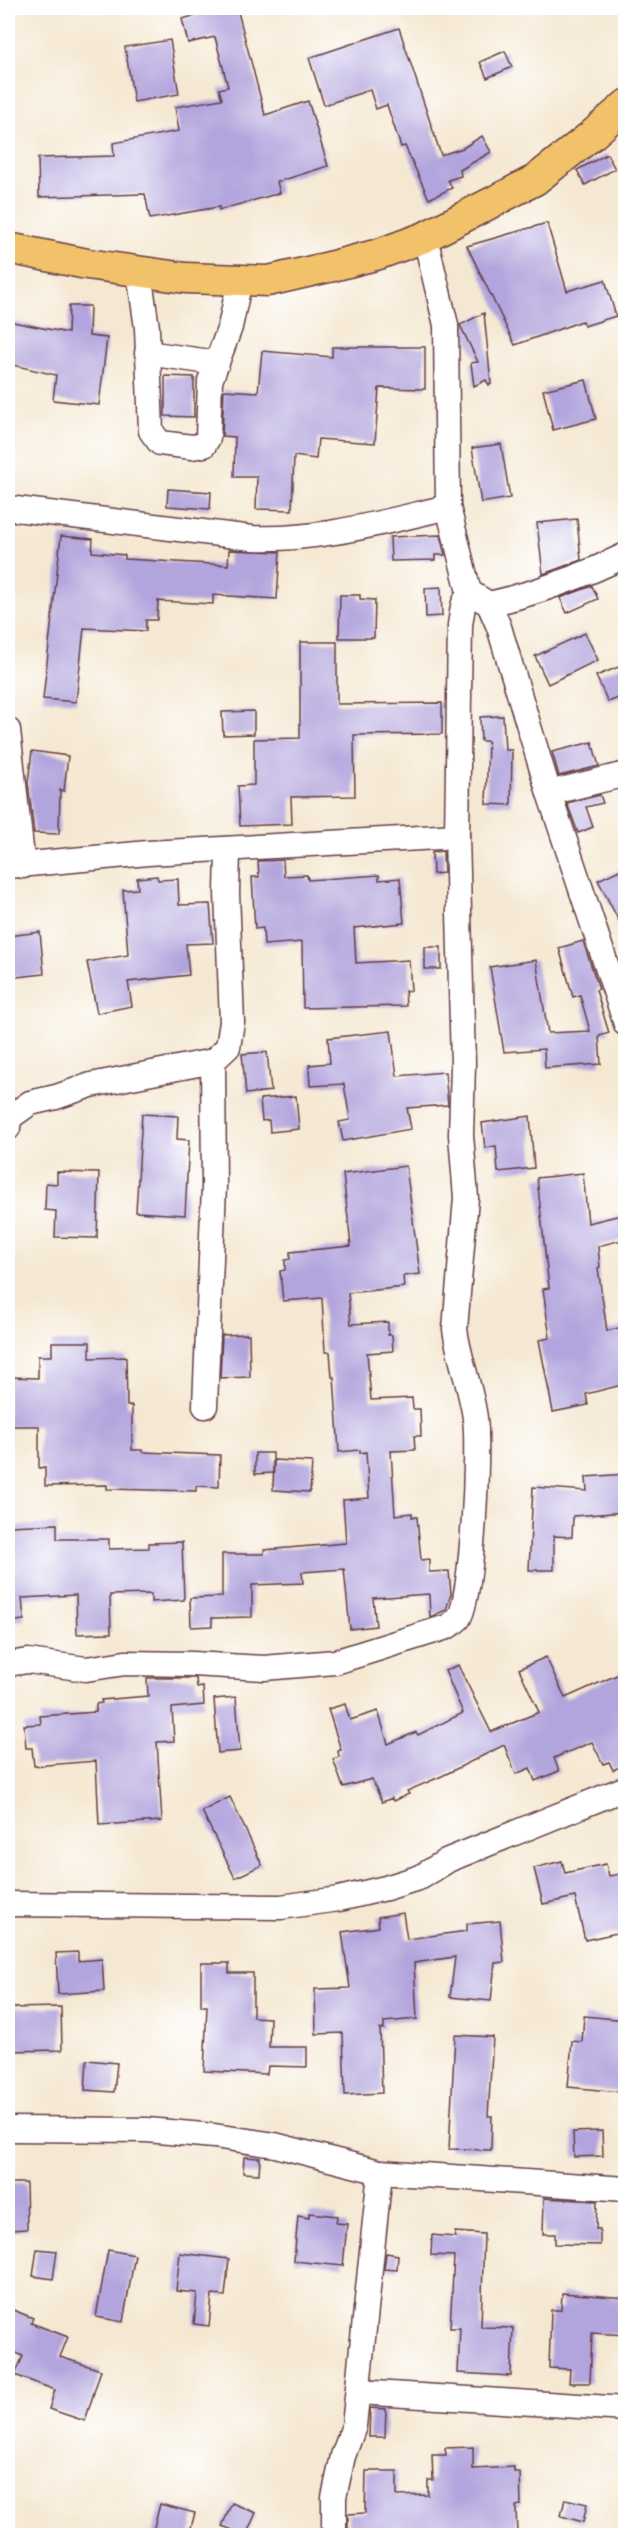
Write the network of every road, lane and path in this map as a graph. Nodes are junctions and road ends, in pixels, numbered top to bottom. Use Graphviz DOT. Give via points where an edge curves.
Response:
graph roads {
  1 [pos="626,105"];
  2 [pos="425,237"];
  3 [pos="8,248"];
  4 [pos="139,272"];
  5 [pos="240,280"];
  6 [pos="147,352"];
  7 [pos="217,363"];
  8 [pos="448,507"];
  9 [pos="8,508"];
  10 [pos="626,555"];
  11 [pos="479,598"];
  12 [pos="8,730"];
  13 [pos="626,774"];
  14 [pos="549,793"];
  15 [pos="457,836"];
  16 [pos="228,849"];
  17 [pos="15,866"];
  18 [pos="626,1024"];
  19 [pos="213,1061"];
  20 [pos="8,1121"];
  21 [pos="205,1406"];
  22 [pos="8,1664"];
  23 [pos="626,1788"];
  24 [pos="8,1904"];
  25 [pos="8,2129"];
  26 [pos="380,2172"];
  27 [pos="626,2189"];
  28 [pos="358,2392"];
  29 [pos="626,2409"];
  30 [pos="334,2535"];
  1 -- 2 [label="main road" via="535,180"];
  2 -- 5 [label="main road" via="329,267 268,281"];
  2 -- 8 [label="street" via="446,326"];
  3 -- 4 [label="main road"];
  4 -- 5 [label="main road"];
  4 -- 6 [label="street"];
  5 -- 7 [label="street"];
  6 -- 7 [label="street"];
  6 -- 7 [label="street" via="150,425 160,442 204,445 208,438 210,381"];
  8 -- 9 [label="street" via="337,533 280,539"];
  8 -- 11 [label="street"];
  10 -- 11 [label="street" via="525,596"];
  11 -- 14 [label="street" via="499,627"];
  11 -- 15 [label="street" via="462,606 460,625"];
  12 -- 17 [label="street"];
  13 -- 14 [label="street"];
  14 -- 18 [label="street"];
  15 -- 16 [label="street"];
  15 -- 22 [label="street" via="461,1135 466,1198 455,1329 475,1419 476,1489 467,1594 459,1618 447,1627 335,1662 264,1668 125,1663 86,1669 28,1661"];
  16 -- 17 [label="street"];
  16 -- 19 [label="street" via="232,1022 228,1047"];
  19 -- 20 [label="street" via="91,1085 30,1103"];
  19 -- 21 [label="street" via="214,1186"];
  23 -- 24 [label="street" via="448,1860 421,1877 339,1899 281,1907"];
  25 -- 26 [label="street" via="147,2130 214,2136 275,2145"];
  26 -- 27 [label="street"];
  26 -- 28 [label="street"];
  28 -- 29 [label="street"];
  28 -- 30 [label="street" via="354,2426 334,2497"];
}
